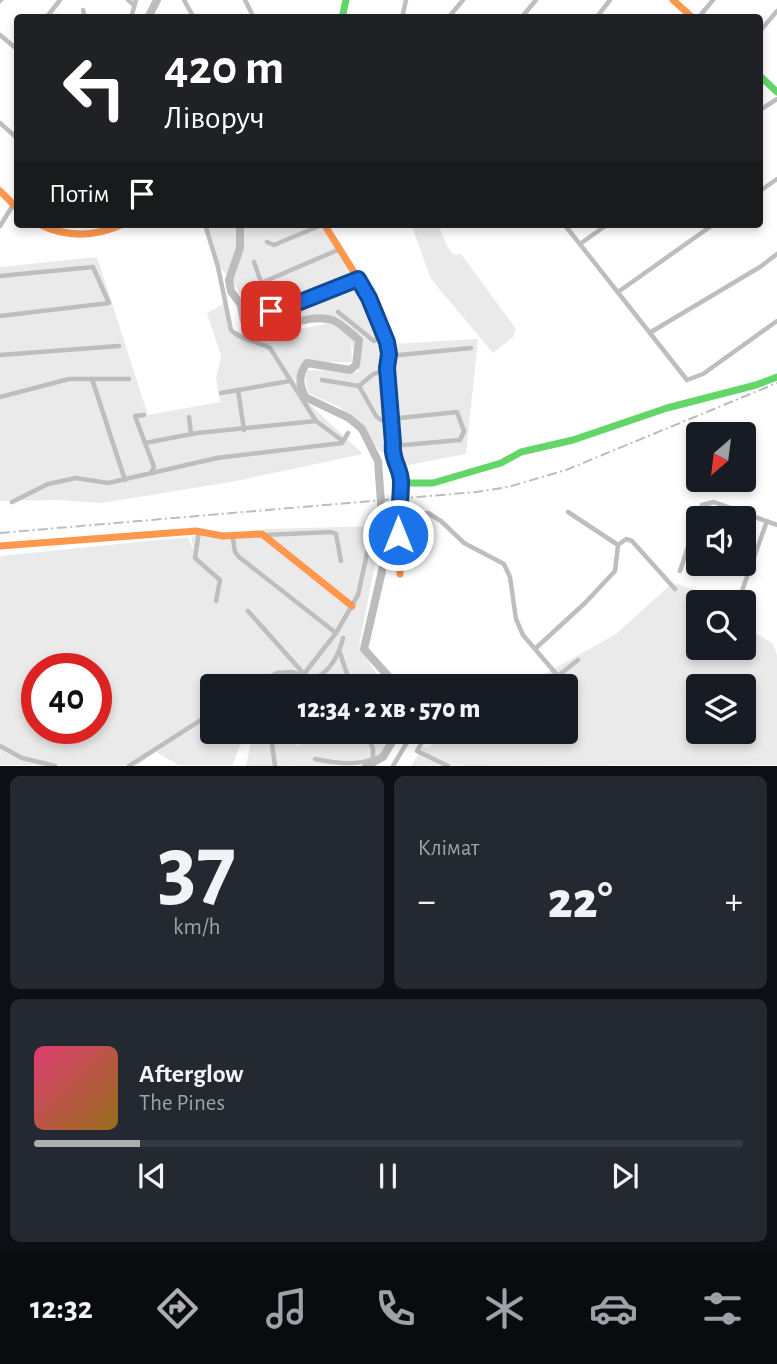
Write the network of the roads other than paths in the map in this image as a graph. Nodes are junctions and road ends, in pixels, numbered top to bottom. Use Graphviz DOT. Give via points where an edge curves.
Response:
graph roads {
  1 [pos="60,0"];
  2 [pos="128,0"];
  3 [pos="463,0"];
  4 [pos="536,0"];
  5 [pos="611,0"];
  6 [pos="673,0"];
  7 [pos="713,0"];
  8 [pos="135,3"];
  9 [pos="83,10"];
  10 [pos="777,11"];
  11 [pos="49,14"];
  12 [pos="84,14"];
  13 [pos="451,14"];
  14 [pos="524,14"];
  15 [pos="599,14"];
  16 [pos="690,14"];
  17 [pos="699,14"];
  18 [pos="763,27"];
  19 [pos="0,35"];
  20 [pos="14,47"];
  21 [pos="763,79"];
  22 [pos="777,92"];
  23 [pos="0,123"];
  24 [pos="14,135"];
  25 [pos="0,191"];
  26 [pos="14,206"];
  27 [pos="14,208"];
  28 [pos="0,226"];
  29 [pos="47,228"];
  30 [pos="114,228"];
  31 [pos="206,228"];
  32 [pos="314,228"];
  33 [pos="327,228"];
  34 [pos="567,228"];
  35 [pos="602,228"];
  36 [pos="708,228"];
  37 [pos="267,242"];
  38 [pos="580,244"];
  39 [pos="340,249"];
  40 [pos="777,254"];
  41 [pos="254,262"];
  42 [pos="0,276"];
  43 [pos="358,279"];
  44 [pos="261,283"];
  45 [pos="618,292"];
  46 [pos="338,312"];
  47 [pos="0,316"];
  48 [pos="777,321"];
  49 [pos="651,332"];
  50 [pos="384,335"];
  51 [pos="119,346"];
  52 [pos="471,348"];
  53 [pos="0,355"];
  54 [pos="389,356"];
  55 [pos="387,368"];
  56 [pos="777,377"];
  57 [pos="92,379"];
  58 [pos="129,379"];
  59 [pos="322,380"];
  60 [pos="290,381"];
  61 [pos="359,386"];
  62 [pos="238,390"];
  63 [pos="221,393"];
  64 [pos="0,397"];
  65 [pos="144,415"];
  66 [pos="188,417"];
  67 [pos="390,420"];
  68 [pos="316,421"];
  69 [pos="244,430"];
  70 [pos="348,433"];
  71 [pos="191,434"];
  72 [pos="343,441"];
  73 [pos="145,443"];
  74 [pos="393,446"];
  75 [pos="151,474"];
  76 [pos="125,480"];
  77 [pos="401,481"];
  78 [pos="12,502"];
  79 [pos="568,512"];
  80 [pos="398,516"];
  81 [pos="767,521"];
  82 [pos="777,525"];
  83 [pos="199,531"];
  84 [pos="265,534"];
  85 [pos="230,536"];
  86 [pos="618,545"];
  87 [pos="0,546"];
  88 [pos="369,549"];
  89 [pos="341,561"];
  90 [pos="680,571"];
  91 [pos="400,574"];
  92 [pos="675,589"];
  93 [pos="742,590"];
  94 [pos="215,601"];
  95 [pos="352,606"];
  96 [pos="248,611"];
  97 [pos="336,633"];
  98 [pos="343,638"];
  99 [pos="536,648"];
  100 [pos="339,652"];
  101 [pos="578,660"];
  102 [pos="275,674"];
  103 [pos="304,674"];
  104 [pos="323,674"];
  105 [pos="347,674"];
  106 [pos="556,674"];
  107 [pos="560,674"];
  108 [pos="200,721"];
  109 [pos="272,744"];
  110 [pos="372,744"];
  111 [pos="406,744"];
  112 [pos="420,744"];
  113 [pos="0,746"];
  114 [pos="22,758"];
  115 [pos="315,759"];
  116 [pos="30,765"];
  117 [pos="55,765"];
  118 [pos="129,765"];
  119 [pos="275,765"];
  120 [pos="393,765"];
  121 [pos="448,765"];
  1 -- 11 [label="street"];
  2 -- 8 [label="street"];
  3 -- 13 [label="street"];
  4 -- 14 [label="street"];
  5 -- 15 [label="street"];
  6 -- 16 [label="street"];
  7 -- 17 [label="street"];
  9 -- 12 [label="street"];
  10 -- 18 [label="street"];
  19 -- 20 [label="street"];
  21 -- 22 [label="street"];
  23 -- 24 [label="street"];
  25 -- 26 [label="street"];
  27 -- 28 [label="street"];
  29 -- 30 [label="street" via="78,235"];
  31 -- 60 [label="street" via="231,330 270,348"];
  32 -- 37 [label="street" via="274,245"];
  33 -- 39 [label="street"];
  34 -- 38 [label="street"];
  35 -- 38 [label="street"];
  36 -- 45 [label="street"];
  38 -- 45 [label="street"];
  39 -- 43 [label="street"];
  39 -- 44 [label="street"];
  40 -- 49 [label="street"];
  41 -- 44 [label="street"];
  42 -- 47 [label="street" via="93,267 109,303"];
  43 -- 44 [label="street" via="275,312"];
  43 -- 50 [label="street"];
  45 -- 49 [label="street"];
  46 -- 50 [label="street" via="374,341"];
  48 -- 49 [label="street" via="703,374 687,380"];
  50 -- 54 [label="street"];
  51 -- 53 [label="street"];
  52 -- 54 [label="street"];
  54 -- 55 [label="street"];
  55 -- 61 [label="street"];
  55 -- 67 [label="street"];
  56 -- 77 [label="street" via="521,452 501,463 433,483"];
  57 -- 58 [label="street"];
  57 -- 64 [label="street" via="69,379"];
  57 -- 76 [label="street"];
  59 -- 61 [label="street"];
  60 -- 62 [label="street"];
  60 -- 68 [label="street"];
  61 -- 67 [label="street" via="376,416"];
  62 -- 63 [label="street"];
  62 -- 69 [label="street"];
  65 -- 73 [label="street" via="135,416"];
  66 -- 71 [label="street"];
  67 -- 74 [label="street"];
  67 -- 74 [label="street" via="457,412 464,431 460,440"];
  68 -- 69 [label="street"];
  68 -- 72 [label="street"];
  69 -- 71 [label="street"];
  70 -- 72 [label="street"];
  71 -- 73 [label="street"];
  72 -- 75 [label="street" via="217,457"];
  73 -- 75 [label="street" via="154,467"];
  74 -- 77 [label="street"];
  75 -- 76 [label="street"];
  76 -- 78 [label="street" via="76,478 48,484"];
  77 -- 80 [label="street"];
  79 -- 86 [label="street"];
  80 -- 91 [label="street"];
  80 -- 99 [label="street" via="428,513 464,542 505,564 516,619"];
  81 -- 82 [label="street"];
  81 -- 90 [label="street" via="714,502 702,505"];
  81 -- 93 [label="street"];
  83 -- 85 [label="street"];
  83 -- 87 [label="street"];
  83 -- 94 [label="street" via="195,558 220,580"];
  84 -- 85 [label="street"];
  84 -- 89 [label="street" via="331,532 336,534"];
  84 -- 95 [label="street"];
  85 -- 97 [label="street" via="239,557"];
  86 -- 92 [label="street" via="626,539 632,541"];
  86 -- 99 [label="street" via="615,571"];
  88 -- 95 [label="street"];
  95 -- 97 [label="street"];
  96 -- 103 [label="street"];
  97 -- 103 [label="street"];
  98 -- 100 [label="street"];
  99 -- 106 [label="street"];
  100 -- 104 [label="street"];
  100 -- 105 [label="street"];
  101 -- 107 [label="street"];
  102 -- 103 [label="street"];
  108 -- 118 [label="street"];
  109 -- 119 [label="street"];
  110 -- 115 [label="street" via="373,759 360,765"];
  111 -- 120 [label="street"];
  112 -- 121 [label="street" via="417,751"];
  113 -- 114 [label="street"];
  114 -- 116 [label="street"];
  114 -- 117 [label="street"];
}
